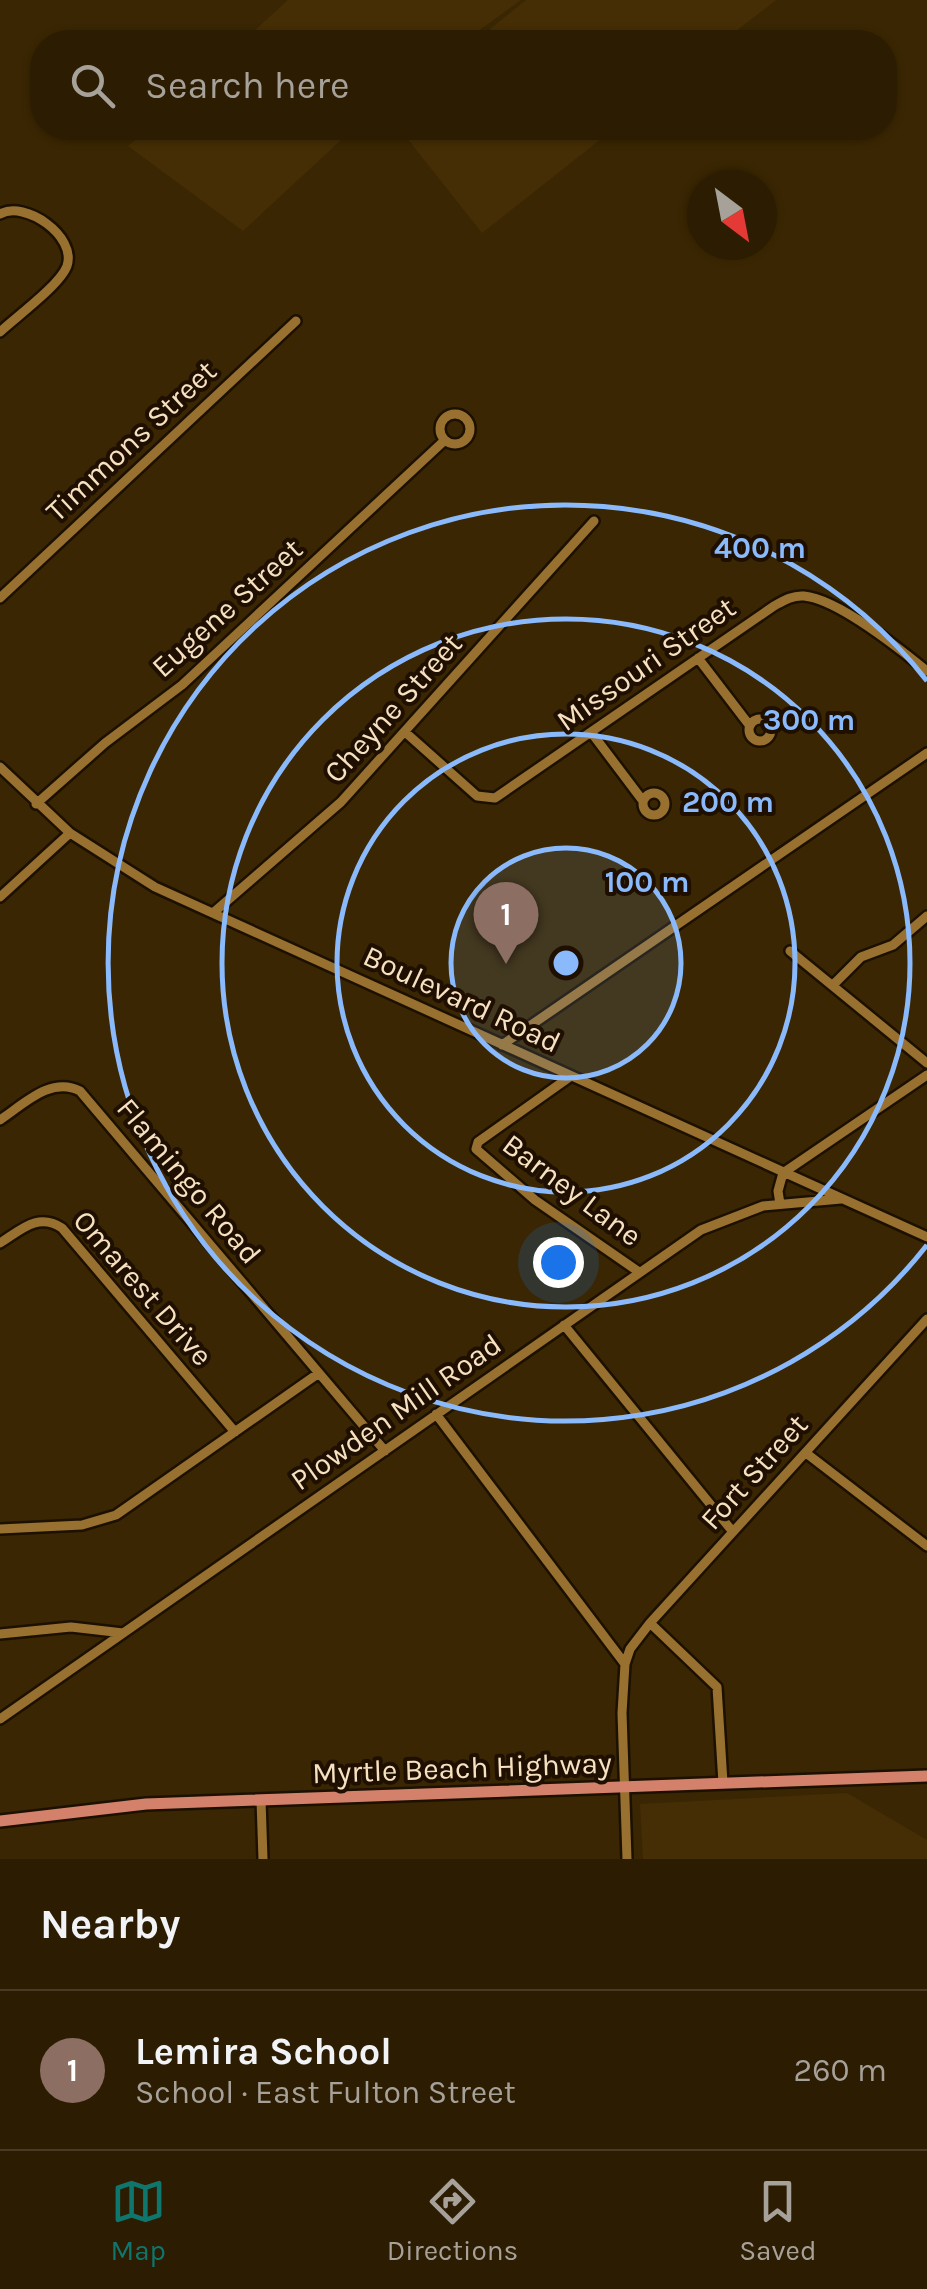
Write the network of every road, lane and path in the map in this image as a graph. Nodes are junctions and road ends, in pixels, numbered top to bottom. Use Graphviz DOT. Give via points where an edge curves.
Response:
graph roads {
  1 [pos="0,214"];
  2 [pos="296,321"];
  3 [pos="0,332"];
  4 [pos="445,440"];
  5 [pos="594,521"];
  6 [pos="0,598"];
  7 [pos="698,658"];
  8 [pos="927,671"];
  9 [pos="750,726"];
  10 [pos="405,732"];
  11 [pos="591,732"];
  12 [pos="927,753"];
  13 [pos="0,767"];
  14 [pos="643,801"];
  15 [pos="36,804"];
  16 [pos="70,833"];
  17 [pos="0,897"];
  18 [pos="214,913"];
  19 [pos="927,916"];
  20 [pos="790,951"];
  21 [pos="834,984"];
  22 [pos="502,1045"];
  23 [pos="927,1063"];
  24 [pos="927,1075"];
  25 [pos="571,1076"];
  26 [pos="0,1120"];
  27 [pos="783,1172"];
  28 [pos="841,1199"];
  29 [pos="780,1204"];
  30 [pos="927,1237"];
  31 [pos="0,1244"];
  32 [pos="639,1272"];
  33 [pos="927,1320"];
  34 [pos="564,1325"];
  35 [pos="319,1373"];
  36 [pos="436,1414"];
  37 [pos="235,1432"];
  38 [pos="385,1450"];
  39 [pos="806,1452"];
  40 [pos="0,1529"];
  41 [pos="733,1532"];
  42 [pos="927,1546"];
  43 [pos="650,1623"];
  44 [pos="123,1633"];
  45 [pos="0,1634"];
  46 [pos="625,1664"];
  47 [pos="0,1719"];
  48 [pos="927,1776"];
  49 [pos="723,1784"];
  50 [pos="625,1787"];
  51 [pos="261,1800"];
  52 [pos="0,1821"];
  53 [pos="262,1859"];
  54 [pos="627,1859"];
  1 -- 3 [label="street" via="15,208 32,214 64,242 68,261"];
  2 -- 6 [label="street, Timmons Street"];
  4 -- 15 [label="street, Eugene Street" via="182,685"];
  5 -- 10 [label="street, Cheyne Street"];
  7 -- 8 [label="street, Missouri Street" via="774,606 802,596 856,621"];
  7 -- 9 [label="street"];
  7 -- 11 [label="street, Missouri Street"];
  10 -- 11 [label="street, Missouri Street" via="488,800"];
  10 -- 18 [label="street, Cheyne Street" via="342,802"];
  11 -- 14 [label="street"];
  12 -- 22 [label="street"];
  13 -- 15 [label="street, Boulevard Road"];
  15 -- 16 [label="street, Boulevard Road"];
  16 -- 17 [label="street"];
  16 -- 18 [label="street, Boulevard Road" via="128,872"];
  18 -- 22 [label="street, Boulevard Road"];
  19 -- 21 [label="street" via="893,945 861,958"];
  20 -- 21 [label="street"];
  21 -- 23 [label="street"];
  22 -- 25 [label="street, Boulevard Road"];
  24 -- 27 [label="street"];
  25 -- 27 [label="street, Boulevard Road"];
  25 -- 32 [label="street, Barney Lane" via="476,1148 534,1200"];
  26 -- 35 [label="street, Flamingo Road" via="50,1088 80,1091"];
  27 -- 28 [label="street, Boulevard Road"];
  27 -- 29 [label="street"];
  28 -- 29 [label="street, Plowden Mill Road"];
  28 -- 30 [label="street, Boulevard Road"];
  29 -- 32 [label="street, Plowden Mill Road" via="718,1220"];
  31 -- 37 [label="street, Omarest Drive" via="36,1221 62,1228"];
  32 -- 34 [label="street, Plowden Mill Road"];
  33 -- 39 [label="street, Fort Street"];
  34 -- 36 [label="street, Plowden Mill Road"];
  34 -- 41 [label="street"];
  35 -- 37 [label="street"];
  35 -- 38 [label="street, Flamingo Road"];
  36 -- 38 [label="street, Plowden Mill Road"];
  36 -- 46 [label="street"];
  37 -- 40 [label="street" via="108,1518"];
  38 -- 44 [label="street, Plowden Mill Road"];
  39 -- 41 [label="street, Fort Street"];
  39 -- 42 [label="street"];
  41 -- 43 [label="street, Fort Street"];
  43 -- 46 [label="street, Fort Street"];
  43 -- 49 [label="street" via="717,1687"];
  44 -- 45 [label="street" via="71,1628"];
  44 -- 47 [label="street, Plowden Mill Road"];
  46 -- 50 [label="street"];
  48 -- 49 [label="main road, Myrtle Beach Highway"];
  49 -- 50 [label="main road, Myrtle Beach Highway"];
  50 -- 51 [label="main road, Myrtle Beach Highway"];
  50 -- 54 [label="street"];
  51 -- 52 [label="main road, Myrtle Beach Highway" via="89,1808"];
  51 -- 53 [label="street"];
}
